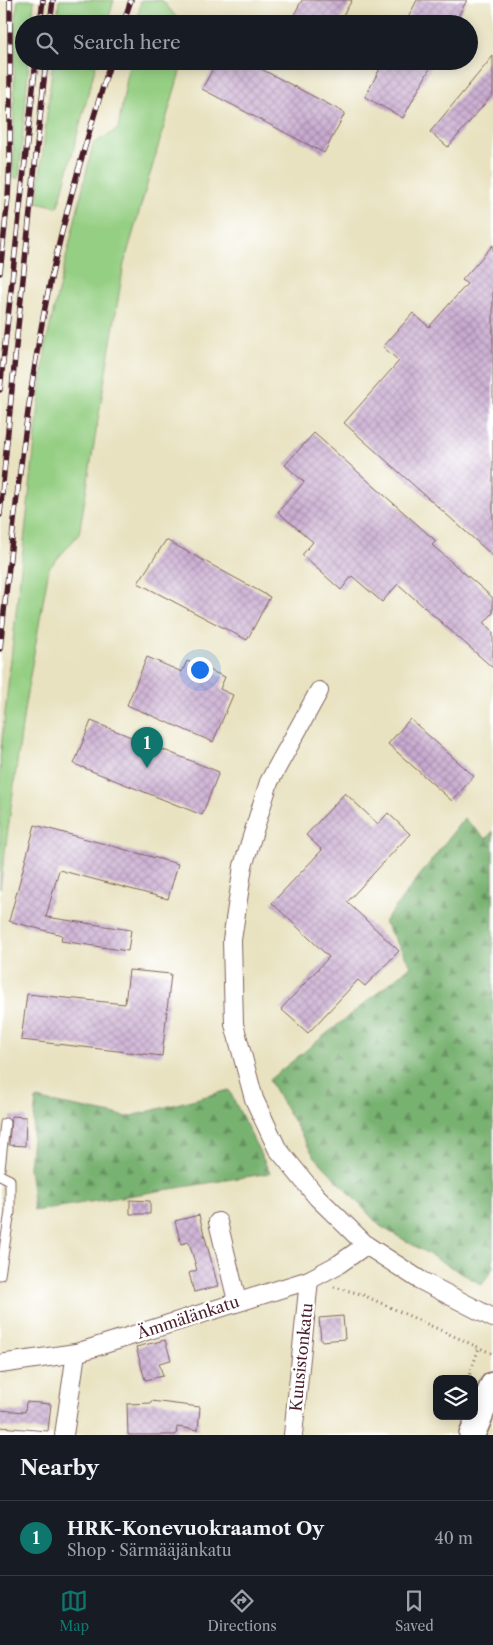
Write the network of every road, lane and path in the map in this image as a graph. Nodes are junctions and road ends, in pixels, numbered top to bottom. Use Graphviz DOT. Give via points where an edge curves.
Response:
graph roads {
  1 [pos="319,691"];
  2 [pos="5,1122"];
  3 [pos="0,1168"];
  4 [pos="0,1175"];
  5 [pos="218,1222"];
  6 [pos="366,1245"];
  7 [pos="0,1275"];
  8 [pos="309,1280"];
  9 [pos="237,1301"];
  10 [pos="493,1318"];
  11 [pos="479,1348"];
  12 [pos="76,1353"];
  13 [pos="493,1354"];
  14 [pos="0,1364"];
  15 [pos="469,1375"];
  16 [pos="493,1385"];
  17 [pos="64,1435"];
  18 [pos="293,1435"];
  19 [pos="472,1435"];
  1 -- 6 [label="street" via="269,782 243,866 232,940 234,1024 254,1098 276,1148 317,1197"];
  2 -- 3 [label="lane"];
  4 -- 7 [label="lane" via="10,1180 10,1212"];
  5 -- 9 [label="street"];
  6 -- 8 [label="street, Ämmälänkatu"];
  6 -- 10 [label="street" via="420,1280"];
  8 -- 9 [label="street, Ämmälänkatu"];
  8 -- 11 [label="path" via="361,1294"];
  8 -- 18 [label="street, Kuusistonkatu"];
  9 -- 12 [label="street, Ämmälänkatu"];
  11 -- 13 [label="path"];
  11 -- 15 [label="path"];
  12 -- 14 [label="street, Ämmälänkatu"];
  12 -- 17 [label="street"];
  16 -- 19 [label="street"];
}
